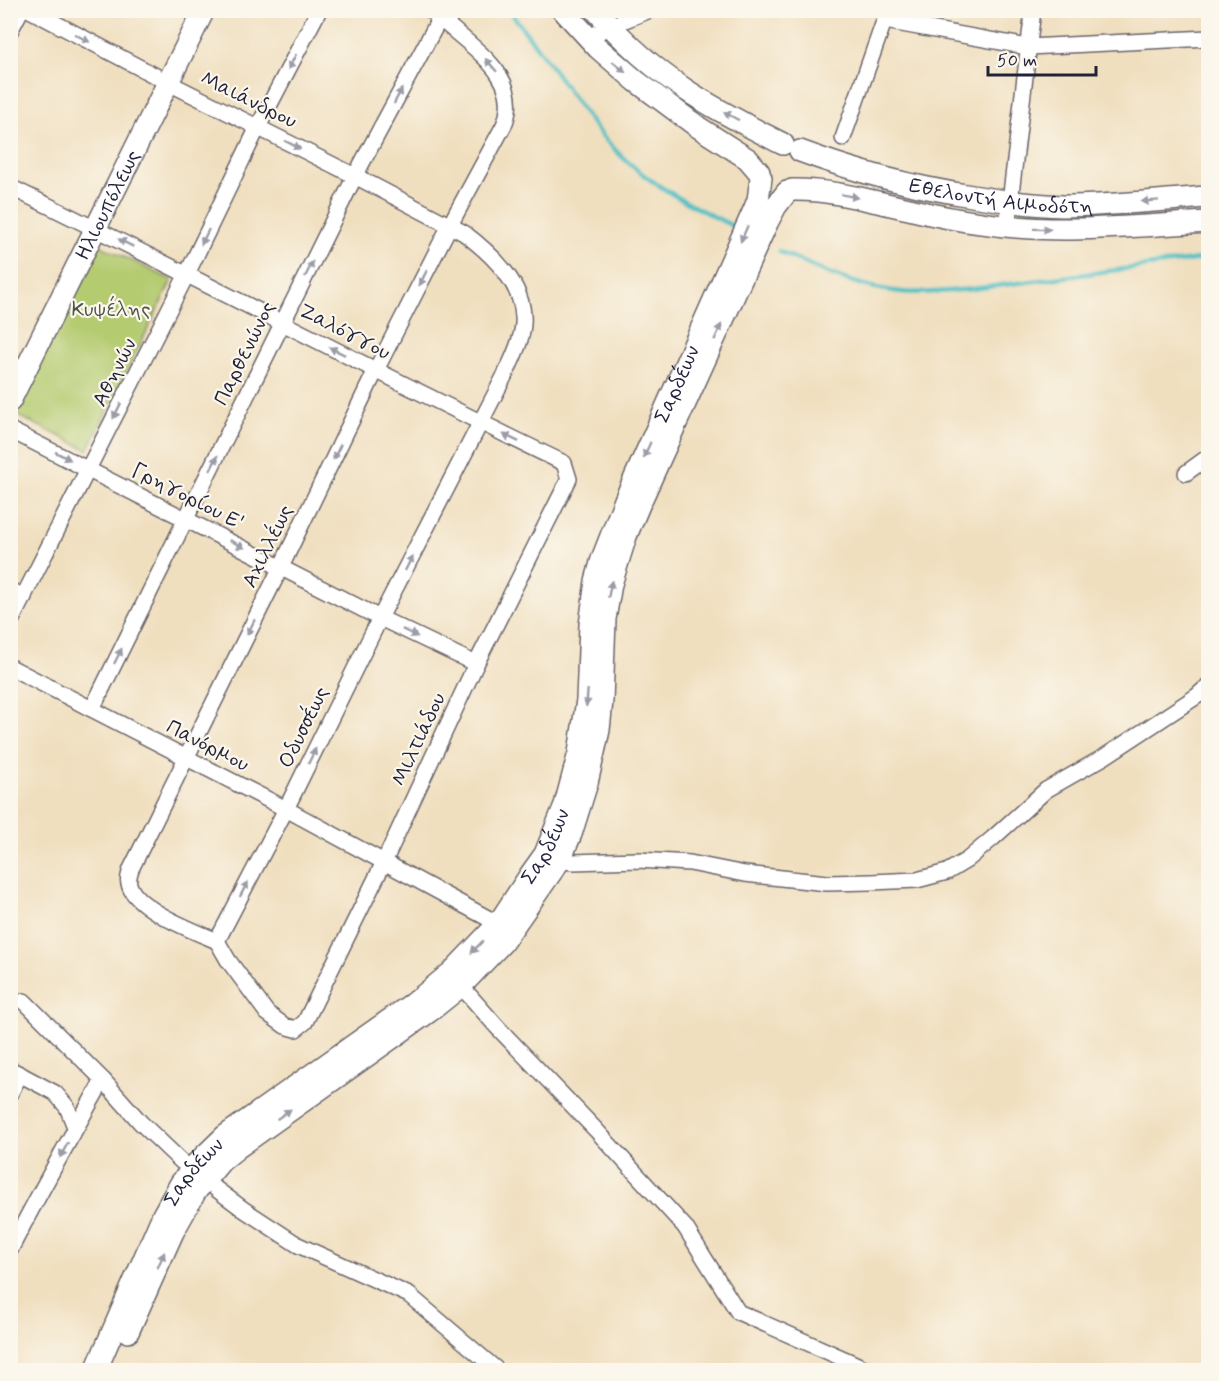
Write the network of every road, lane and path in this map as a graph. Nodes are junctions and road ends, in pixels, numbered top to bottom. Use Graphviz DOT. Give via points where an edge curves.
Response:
graph roads {
  1 [pos="21,10"];
  2 [pos="30,10"];
  3 [pos="204,10"];
  4 [pos="319,10"];
  5 [pos="563,10"];
  6 [pos="650,10"];
  7 [pos="1033,10"];
  8 [pos="435,14"];
  9 [pos="886,16"];
  10 [pos="603,18"];
  11 [pos="10,32"];
  12 [pos="588,38"];
  13 [pos="1209,38"];
  14 [pos="1028,47"];
  15 [pos="169,83"];
  16 [pos="258,127"];
  17 [pos="843,138"];
  18 [pos="791,148"];
  19 [pos="760,175"];
  20 [pos="355,176"];
  21 [pos="10,187"];
  22 [pos="790,191"];
  23 [pos="1209,197"];
  24 [pos="1010,202"];
  25 [pos="1209,222"];
  26 [pos="450,225"];
  27 [pos="1007,227"];
  28 [pos="95,228"];
  29 [pos="187,274"];
  30 [pos="282,323"];
  31 [pos="376,370"];
  32 [pos="10,400"];
  33 [pos="481,423"];
  34 [pos="10,430"];
  35 [pos="1209,457"];
  36 [pos="564,463"];
  37 [pos="88,469"];
  38 [pos="1186,472"];
  39 [pos="186,519"];
  40 [pos="281,567"];
  41 [pos="17,593"];
  42 [pos="380,618"];
  43 [pos="10,623"];
  44 [pos="476,664"];
  45 [pos="10,667"];
  46 [pos="1209,686"];
  47 [pos="92,709"];
  48 [pos="186,757"];
  49 [pos="286,809"];
  50 [pos="553,857"];
  51 [pos="384,862"];
  52 [pos="504,928"];
  53 [pos="217,941"];
  54 [pos="461,986"];
  55 [pos="24,1001"];
  56 [pos="15,1071"];
  57 [pos="103,1080"];
  58 [pos="10,1094"];
  59 [pos="75,1127"];
  60 [pos="182,1162"];
  61 [pos="216,1189"];
  62 [pos="10,1250"];
  63 [pos="96,1371"];
  64 [pos="111,1371"];
  65 [pos="496,1371"];
  66 [pos="869,1371"];
  1 -- 11 [label="street"];
  2 -- 15 [label="street, Μαιάνδρου, one-way"];
  3 -- 15 [label="main road, Ηλιουπόλεως"];
  4 -- 16 [label="street, Αθηνών, one-way"];
  5 -- 12 [label="main road"];
  6 -- 10 [label="street"];
  7 -- 14 [label="street"];
  20 -- 8 [label="street, Παρθενώνος, one-way"];
  26 -- 8 [label="street, Αχιλλέως, one-way" via="509,111 500,75"];
  9 -- 14 [label="street"];
  9 -- 17 [label="street"];
  10 -- 12 [label="street"];
  18 -- 10 [label="main road, Εθελοντή Αιμοδότη, one-way" via="687,91"];
  12 -- 19 [label="main road, one-way" via="636,81 737,151"];
  13 -- 14 [label="street"];
  14 -- 24 [label="street"];
  15 -- 16 [label="street, Μαιάνδρου"];
  15 -- 28 [label="main road, Ηλιουπόλεως"];
  16 -- 20 [label="street, Μαιάνδρου, one-way"];
  16 -- 29 [label="street, Αθηνών, one-way"];
  18 -- 19 [label="main road" via="774,145 767,149 759,163"];
  18 -- 22 [label="main road" via="805,159 807,168 800,185"];
  18 -- 24 [label="main road, Εθελοντή Αιμοδότη" via="913,186"];
  19 -- 22 [label="main road" via="772,190"];
  19 -- 50 [label="main road, Σαρδέων, one-way" via="754,210 602,559 591,615 587,699 579,753"];
  20 -- 26 [label="street, Μαιάνδρου"];
  30 -- 20 [label="street, Παρθενώνος, one-way"];
  21 -- 28 [label="street, Ζαλόγγου"];
  22 -- 27 [label="main road, one-way" via="827,192"];
  50 -- 22 [label="main road, Σαρδέων, one-way" via="579,810 599,730 605,619 626,536 767,223"];
  23 -- 24 [label="main road, Εθελοντή Αιμοδότη, one-way" via="1087,205"];
  24 -- 27 [label="street"];
  27 -- 25 [label="main road, one-way"];
  26 -- 31 [label="street, Αχιλλέως, one-way"];
  26 -- 33 [label="street, Μαιάνδρου" via="479,244 506,273 523,312 516,351"];
  29 -- 28 [label="street, Ζαλόγγου, one-way"];
  28 -- 32 [label="main road, Ηλιουπόλεως"];
  29 -- 30 [label="street, Ζαλόγγου"];
  29 -- 37 [label="street, Αθηνών, one-way"];
  31 -- 30 [label="street, Ζαλόγγου, one-way"];
  39 -- 30 [label="street, Παρθενώνος, one-way"];
  31 -- 33 [label="street, Ζαλόγγου"];
  31 -- 40 [label="street, Αχιλλέως, one-way"];
  36 -- 33 [label="street, Ζαλόγγου, one-way"];
  42 -- 33 [label="street, Οδυσσέως, one-way"];
  34 -- 37 [label="street, Γρηγορίου Ε', one-way"];
  35 -- 38 [label="street"];
  36 -- 44 [label="street, Μιλτιάδου" via="569,479"];
  37 -- 39 [label="street, Γρηγορίου Ε'"];
  37 -- 41 [label="street, Αθηνών"];
  39 -- 40 [label="street, Γρηγορίου Ε', one-way"];
  47 -- 39 [label="street, Παρθενώνος, one-way"];
  40 -- 42 [label="street, Γρηγορίου Ε'"];
  40 -- 48 [label="street, Αχιλλέως, one-way"];
  41 -- 43 [label="street, Αθηνών"];
  42 -- 44 [label="street, Γρηγορίου Ε', one-way"];
  49 -- 42 [label="street, Οδυσσέως, one-way"];
  44 -- 51 [label="street, Μιλτιάδου"];
  45 -- 47 [label="street, Πανόρμου"];
  46 -- 50 [label="street" via="1104,757 1046,790 967,860 947,872 916,880 827,883 690,863 572,862"];
  47 -- 48 [label="street, Πανόρμου"];
  48 -- 49 [label="street, Πανόρμου"];
  48 -- 53 [label="street, Αχιλλέως" via="128,877 130,887 149,908"];
  49 -- 51 [label="street, Πανόρμου"];
  53 -- 49 [label="street, Οδυσσέως, one-way"];
  50 -- 52 [label="main road, Σαρδέων"];
  51 -- 52 [label="street, Πανόρμου"];
  51 -- 53 [label="street, Μιλτιάδου" via="305,1022 296,1029 267,1013"];
  52 -- 54 [label="main road, Σαρδέων" via="492,955"];
  52 -- 63 [label="main road, Σαρδέων, one-way" via="426,993 225,1137 196,1164 163,1215"];
  64 -- 54 [label="main road, Σαρδέων, one-way" via="179,1220 212,1172 237,1148"];
  54 -- 66 [label="street" via="685,1227 738,1312"];
  55 -- 57 [label="street"];
  56 -- 58 [label="street"];
  56 -- 59 [label="street" via="55,1093 67,1107"];
  57 -- 59 [label="street"];
  57 -- 60 [label="street"];
  59 -- 62 [label="street, one-way"];
  61 -- 65 [label="street" via="298,1245 409,1295"];
}
